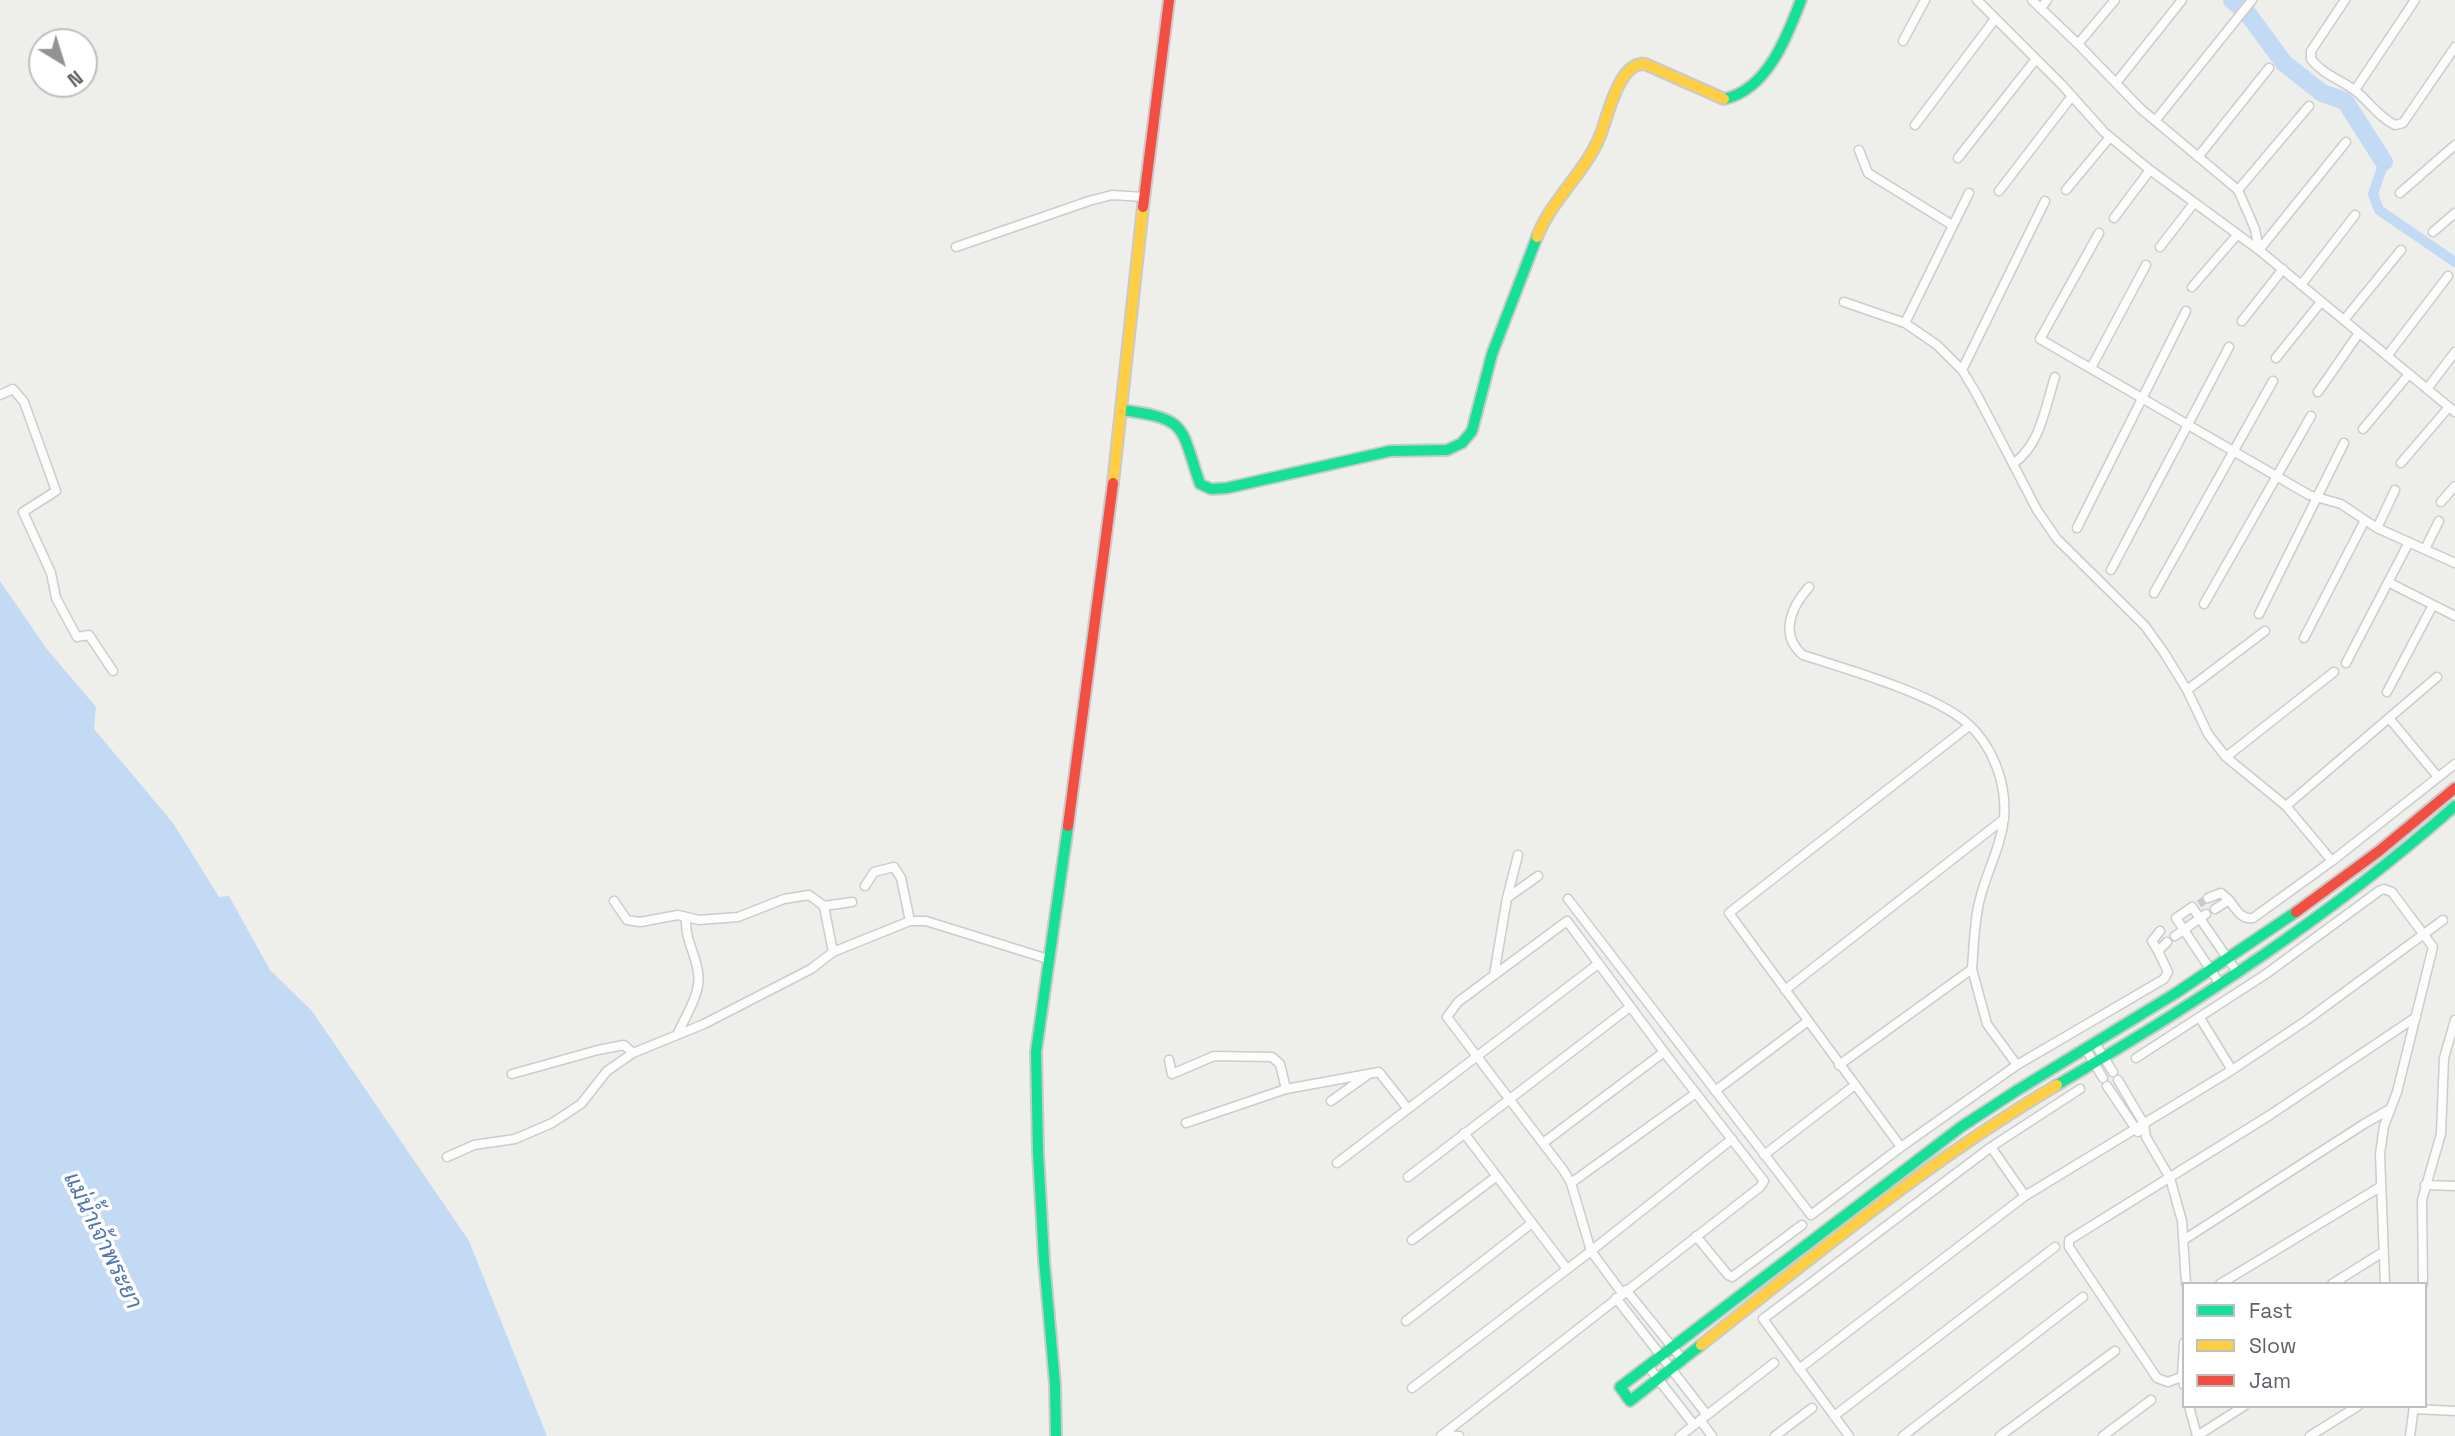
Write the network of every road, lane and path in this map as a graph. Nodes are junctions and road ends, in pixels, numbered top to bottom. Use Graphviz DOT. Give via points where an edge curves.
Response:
graph roads {
  1 [pos="1169,0"];
  2 [pos="1801,0"];
  3 [pos="1925,0"];
  4 [pos="1976,0"];
  5 [pos="2032,0"];
  6 [pos="2047,0"];
  7 [pos="2115,0"];
  8 [pos="2182,0"];
  9 [pos="2252,0"];
  10 [pos="2345,0"];
  11 [pos="2415,0"];
  12 [pos="2041,8"];
  13 [pos="1995,19"];
  14 [pos="1903,41"];
  15 [pos="2078,44"];
  16 [pos="2455,47"];
  17 [pos="2036,60"];
  18 [pos="2269,68"];
  19 [pos="2116,83"];
  20 [pos="2355,90"];
  21 [pos="2072,96"];
  22 [pos="2309,106"];
  23 [pos="2155,121"];
  24 [pos="1915,125"];
  25 [pos="2109,137"];
  26 [pos="2346,142"];
  27 [pos="2455,145"];
  28 [pos="1859,150"];
  29 [pos="2198,157"];
  30 [pos="1958,158"];
  31 [pos="2150,170"];
  32 [pos="2066,190"];
  33 [pos="2238,190"];
  34 [pos="2000,191"];
  35 [pos="1969,193"];
  36 [pos="2399,193"];
  37 [pos="1144,197"];
  38 [pos="2045,201"];
  39 [pos="2194,203"];
  40 [pos="2455,213"];
  41 [pos="2355,215"];
  42 [pos="2114,218"];
  43 [pos="1952,226"];
  44 [pos="2433,232"];
  45 [pos="2099,233"];
  46 [pos="2237,235"];
  47 [pos="956,247"];
  48 [pos="2160,247"];
  49 [pos="2259,250"];
  50 [pos="2401,250"];
  51 [pos="2146,265"];
  52 [pos="2283,270"];
  53 [pos="2448,276"];
  54 [pos="2301,285"];
  55 [pos="2192,286"];
  56 [pos="1844,302"];
  57 [pos="2321,302"];
  58 [pos="2186,311"];
  59 [pos="2344,320"];
  60 [pos="2242,321"];
  61 [pos="1905,323"];
  62 [pos="2359,333"];
  63 [pos="2229,347"];
  64 [pos="2455,352"];
  65 [pos="2387,356"];
  66 [pos="2276,358"];
  67 [pos="2091,368"];
  68 [pos="1962,370"];
  69 [pos="2409,374"];
  70 [pos="2055,377"];
  71 [pos="2273,380"];
  72 [pos="2427,389"];
  73 [pos="2318,392"];
  74 [pos="0,395"];
  75 [pos="2143,397"];
  76 [pos="1122,410"];
  77 [pos="2452,410"];
  78 [pos="2311,416"];
  79 [pos="2188,424"];
  80 [pos="2363,429"];
  81 [pos="2344,443"];
  82 [pos="2234,450"];
  83 [pos="2014,463"];
  84 [pos="2401,463"];
  85 [pos="2277,475"];
  86 [pos="2455,486"];
  87 [pos="2395,490"];
  88 [pos="2317,497"];
  89 [pos="2441,502"];
  90 [pos="2365,520"];
  91 [pos="2439,521"];
  92 [pos="2077,528"];
  93 [pos="2377,528"];
  94 [pos="2409,542"];
  95 [pos="2425,550"];
  96 [pos="2455,563"];
  97 [pos="2111,570"];
  98 [pos="2388,582"];
  99 [pos="1809,587"];
  100 [pos="2154,593"];
  101 [pos="2204,604"];
  102 [pos="2433,605"];
  103 [pos="2259,614"];
  104 [pos="2455,616"];
  105 [pos="2265,631"];
  106 [pos="2304,638"];
  107 [pos="2346,663"];
  108 [pos="113,671"];
  109 [pos="2334,672"];
  110 [pos="2437,677"];
  111 [pos="2187,690"];
  112 [pos="2387,692"];
  113 [pos="2389,718"];
  114 [pos="1969,726"];
  115 [pos="2226,757"];
  116 [pos="2455,764"];
  117 [pos="2438,776"];
  118 [pos="2455,788"];
  119 [pos="2286,806"];
  120 [pos="2455,806"];
  121 [pos="2004,819"];
  122 [pos="1518,856"];
  123 [pos="2332,861"];
  124 [pos="1538,876"];
  125 [pos="865,886"];
  126 [pos="1507,898"];
  127 [pos="2208,898"];
  128 [pos="1568,899"];
  129 [pos="2229,900"];
  130 [pos="614,901"];
  131 [pos="852,902"];
  132 [pos="824,906"];
  133 [pos="2215,909"];
  134 [pos="2203,916"];
  135 [pos="686,918"];
  136 [pos="2176,918"];
  137 [pos="910,920"];
  138 [pos="2443,920"];
  139 [pos="2183,930"];
  140 [pos="2425,933"];
  141 [pos="2158,951"];
  142 [pos="833,952"];
  143 [pos="2228,958"];
  144 [pos="1048,959"];
  145 [pos="1598,964"];
  146 [pos="1972,969"];
  147 [pos="2211,971"];
  148 [pos="2237,972"];
  149 [pos="1494,975"];
  150 [pos="2220,984"];
  151 [pos="1785,990"];
  152 [pos="1630,1007"];
  153 [pos="2416,1017"];
  154 [pos="2200,1018"];
  155 [pos="2455,1020"];
  156 [pos="1808,1021"];
  157 [pos="677,1035"];
  158 [pos="2090,1045"];
  159 [pos="633,1052"];
  160 [pos="1664,1052"];
  161 [pos="1477,1056"];
  162 [pos="2104,1056"];
  163 [pos="2136,1058"];
  164 [pos="1169,1060"];
  165 [pos="2093,1062"];
  166 [pos="1839,1065"];
  167 [pos="2017,1065"];
  168 [pos="2232,1070"];
  169 [pos="2113,1072"];
  170 [pos="512,1074"];
  171 [pos="1368,1074"];
  172 [pos="2107,1085"];
  173 [pos="1855,1086"];
  174 [pos="1286,1089"];
  175 [pos="2080,1089"];
  176 [pos="1715,1091"];
  177 [pos="1696,1093"];
  178 [pos="1509,1099"];
  179 [pos="1331,1101"];
  180 [pos="1408,1109"];
  181 [pos="2390,1109"];
  182 [pos="1975,1117"];
  183 [pos="1186,1123"];
  184 [pos="2144,1124"];
  185 [pos="1985,1129"];
  186 [pos="2135,1130"];
  187 [pos="1464,1133"];
  188 [pos="2146,1137"];
  189 [pos="1732,1139"];
  190 [pos="1543,1143"];
  191 [pos="1901,1147"];
  192 [pos="1991,1147"];
  193 [pos="1764,1155"];
  194 [pos="447,1157"];
  195 [pos="1337,1163"];
  196 [pos="1497,1176"];
  197 [pos="1408,1177"];
  198 [pos="2170,1178"];
  199 [pos="1571,1183"];
  200 [pos="2426,1185"];
  201 [pos="2455,1186"];
  202 [pos="2379,1187"];
  203 [pos="2025,1196"];
  204 [pos="1835,1221"];
  205 [pos="1532,1223"];
  206 [pos="1802,1225"];
  207 [pos="1845,1233"];
  208 [pos="1696,1236"];
  209 [pos="2185,1239"];
  210 [pos="1412,1240"];
  211 [pos="2055,1247"];
  212 [pos="1591,1251"];
  213 [pos="2383,1252"];
  214 [pos="1567,1269"];
  215 [pos="2186,1282"];
  216 [pos="2223,1282"];
  217 [pos="2335,1282"];
  218 [pos="2385,1282"];
  219 [pos="2423,1282"];
  220 [pos="1743,1291"];
  221 [pos="1621,1293"];
  222 [pos="2083,1297"];
  223 [pos="1752,1305"];
  224 [pos="1406,1321"];
  225 [pos="1673,1346"];
  226 [pos="2115,1351"];
  227 [pos="1662,1355"];
  228 [pos="1682,1359"];
  229 [pos="1774,1363"];
  230 [pos="1648,1366"];
  231 [pos="1672,1367"];
  232 [pos="1799,1369"];
  233 [pos="1658,1379"];
  234 [pos="2182,1379"];
  235 [pos="1412,1388"];
  236 [pos="2151,1400"];
  237 [pos="1812,1408"];
  238 [pos="2190,1408"];
  239 [pos="2241,1408"];
  240 [pos="2355,1408"];
  241 [pos="2414,1408"];
  242 [pos="2455,1411"];
  243 [pos="1834,1416"];
  244 [pos="1700,1420"];
  245 [pos="1441,1435"];
  246 [pos="1056,1436"];
  247 [pos="1459,1436"];
  248 [pos="1680,1436"];
  249 [pos="1712,1436"];
  250 [pos="1775,1436"];
  251 [pos="1849,1436"];
  252 [pos="1903,1436"];
  253 [pos="2000,1436"];
  254 [pos="2104,1436"];
  255 [pos="2197,1436"];
  256 [pos="2310,1436"];
  257 [pos="2410,1436"];
  1 -- 37 [label="street"];
  2 -- 76 [label="street" via="1772,62 1742,94 1725,99 1645,64 1629,68 1587,162 1542,223 1492,354 1472,431 1462,443 1447,450 1390,452 1211,489 1200,484 1179,427 1166,418"];
  3 -- 14 [label="street"];
  4 -- 13 [label="street"];
  5 -- 12 [label="street"];
  6 -- 12 [label="street"];
  7 -- 15 [label="street"];
  8 -- 19 [label="street"];
  9 -- 23 [label="street"];
  10 -- 20 [label="street" via="2311,51 2311,59"];
  11 -- 20 [label="street"];
  12 -- 15 [label="street"];
  13 -- 17 [label="street"];
  13 -- 24 [label="street"];
  15 -- 19 [label="street"];
  16 -- 20 [label="street" via="2403,123 2388,122"];
  17 -- 21 [label="street"];
  17 -- 30 [label="street"];
  18 -- 29 [label="street"];
  19 -- 23 [label="street"];
  21 -- 25 [label="street"];
  21 -- 34 [label="street"];
  22 -- 33 [label="street"];
  23 -- 29 [label="street"];
  25 -- 31 [label="street"];
  25 -- 32 [label="street"];
  26 -- 49 [label="street"];
  27 -- 36 [label="street"];
  28 -- 43 [label="street" via="1868,173"];
  29 -- 33 [label="street"];
  31 -- 39 [label="street"];
  31 -- 42 [label="street"];
  33 -- 49 [label="street"];
  35 -- 43 [label="street"];
  37 -- 47 [label="street" via="1112,195 1089,201"];
  37 -- 76 [label="street"];
  38 -- 68 [label="street"];
  39 -- 46 [label="street"];
  39 -- 48 [label="street"];
  40 -- 44 [label="street"];
  41 -- 54 [label="street"];
  43 -- 61 [label="street"];
  45 -- 67 [label="street" via="2040,339"];
  46 -- 49 [label="street"];
  46 -- 55 [label="street"];
  49 -- 52 [label="street"];
  50 -- 59 [label="street"];
  51 -- 67 [label="street"];
  52 -- 54 [label="street"];
  52 -- 60 [label="street"];
  53 -- 65 [label="street"];
  54 -- 57 [label="street"];
  56 -- 61 [label="street"];
  57 -- 59 [label="street"];
  57 -- 66 [label="street"];
  58 -- 75 [label="street"];
  59 -- 62 [label="street"];
  61 -- 68 [label="street"];
  62 -- 65 [label="street"];
  62 -- 73 [label="street"];
  63 -- 79 [label="street"];
  64 -- 72 [label="street"];
  65 -- 69 [label="street"];
  67 -- 75 [label="street"];
  68 -- 83 [label="street"];
  69 -- 72 [label="street"];
  69 -- 80 [label="street"];
  70 -- 83 [label="street" via="2035,441"];
  71 -- 82 [label="street"];
  72 -- 77 [label="street"];
  74 -- 108 [label="street" via="13,389 24,402 56,491 23,512 51,573 56,598 77,637 89,635"];
  75 -- 79 [label="street"];
  75 -- 92 [label="street"];
  76 -- 144 [label="street"];
  77 -- 84 [label="street"];
  78 -- 85 [label="street"];
  79 -- 82 [label="street"];
  79 -- 97 [label="street"];
  81 -- 88 [label="street"];
  82 -- 85 [label="street"];
  82 -- 100 [label="street"];
  83 -- 111 [label="street" via="2057,539 2145,626"];
  85 -- 88 [label="street"];
  85 -- 101 [label="street"];
  86 -- 89 [label="street"];
  87 -- 93 [label="street"];
  88 -- 90 [label="street" via="2341,504"];
  88 -- 103 [label="street"];
  90 -- 93 [label="street"];
  90 -- 106 [label="street"];
  91 -- 95 [label="street"];
  93 -- 94 [label="street"];
  94 -- 95 [label="street"];
  94 -- 98 [label="street"];
  95 -- 96 [label="street"];
  98 -- 102 [label="street"];
  98 -- 107 [label="street"];
  99 -- 114 [label="street" via="1793,611 1794,648 1939,706"];
  102 -- 104 [label="street"];
  102 -- 112 [label="street"];
  105 -- 111 [label="street"];
  109 -- 115 [label="street"];
  110 -- 113 [label="street"];
  111 -- 115 [label="street" via="2208,734"];
  113 -- 117 [label="street"];
  113 -- 119 [label="street"];
  114 -- 121 [label="street" via="1983,741 1998,771"];
  114 -- 151 [label="street" via="1729,913"];
  115 -- 119 [label="street"];
  116 -- 117 [label="street"];
  117 -- 123 [label="street"];
  118 -- 143 [label="street" via="2335,884"];
  119 -- 123 [label="street"];
  120 -- 148 [label="street" via="2347,895"];
  121 -- 146 [label="street" via="1980,896"];
  121 -- 151 [label="street"];
  122 -- 126 [label="street"];
  123 -- 129 [label="street" via="2253,918 2241,916"];
  124 -- 126 [label="street"];
  125 -- 137 [label="street" via="874,872 894,867 901,878"];
  126 -- 149 [label="street"];
  127 -- 129 [label="street" via="2221,893"];
  128 -- 176 [label="street"];
  129 -- 133 [label="street"];
  130 -- 135 [label="street" via="627,920"];
  131 -- 132 [label="street"];
  132 -- 135 [label="street" via="809,895 784,899 738,917"];
  132 -- 142 [label="street"];
  134 -- 136 [label="street" via="2195,905"];
  134 -- 139 [label="street"];
  134 -- 143 [label="street"];
  135 -- 157 [label="street" via="686,936 699,976"];
  136 -- 139 [label="street"];
  136 -- 141 [label="street" via="2152,941"];
  137 -- 142 [label="street"];
  137 -- 144 [label="street"];
  138 -- 140 [label="street"];
  139 -- 141 [label="street"];
  139 -- 147 [label="street"];
  140 -- 153 [label="street" via="2433,947"];
  140 -- 154 [label="street" via="2392,892 2379,891"];
  140 -- 168 [label="street"];
  141 -- 167 [label="street" via="2167,966 2164,979"];
  142 -- 157 [label="street" via="811,969"];
  143 -- 147 [label="street"];
  143 -- 148 [label="street"];
  144 -- 246 [label="street" via="1036,1052 1037,1127"];
  145 -- 149 [label="street" via="1567,921"];
  145 -- 152 [label="street"];
  145 -- 161 [label="street"];
  146 -- 166 [label="street"];
  146 -- 167 [label="street" via="1987,1024"];
  147 -- 150 [label="street"];
  147 -- 158 [label="street"];
  148 -- 150 [label="street"];
  149 -- 161 [label="street" via="1458,1002 1447,1017"];
  150 -- 162 [label="street"];
  151 -- 156 [label="street"];
  152 -- 160 [label="street"];
  152 -- 178 [label="street"];
  153 -- 181 [label="street"];
  153 -- 198 [label="street"];
  154 -- 163 [label="street"];
  154 -- 168 [label="street"];
  155 -- 200 [label="street" via="2444,1058 2441,1134"];
  156 -- 166 [label="street"];
  156 -- 176 [label="street"];
  157 -- 159 [label="street"];
  158 -- 162 [label="street"];
  158 -- 165 [label="street"];
  158 -- 182 [label="street"];
  159 -- 170 [label="street" via="624,1045"];
  159 -- 194 [label="street" via="607,1071 581,1104 552,1123 515,1139 474,1145"];
  160 -- 177 [label="street"];
  160 -- 190 [label="street"];
  161 -- 178 [label="street"];
  161 -- 180 [label="street"];
  162 -- 165 [label="street"];
  162 -- 169 [label="street"];
  164 -- 174 [label="street" via="1172,1074 1214,1056 1272,1057 1280,1064"];
  165 -- 172 [label="street"];
  165 -- 185 [label="street"];
  166 -- 173 [label="street"];
  167 -- 191 [label="street"];
  168 -- 184 [label="street"];
  171 -- 174 [label="street"];
  171 -- 179 [label="street"];
  171 -- 180 [label="street" via="1379,1072"];
  172 -- 184 [label="street" via="2120,1083"];
  172 -- 186 [label="street"];
  173 -- 191 [label="street"];
  173 -- 193 [label="street"];
  174 -- 183 [label="street"];
  175 -- 192 [label="street"];
  176 -- 193 [label="street"];
  177 -- 189 [label="street"];
  177 -- 199 [label="street"];
  178 -- 187 [label="street"];
  178 -- 190 [label="street"];
  180 -- 195 [label="street"];
  181 -- 202 [label="street" via="2380,1154"];
  181 -- 209 [label="street"];
  182 -- 185 [label="street"];
  182 -- 204 [label="street"];
  184 -- 186 [label="street"];
  184 -- 188 [label="street"];
  185 -- 207 [label="street"];
  186 -- 188 [label="street"];
  186 -- 203 [label="street"];
  187 -- 196 [label="street"];
  187 -- 197 [label="street"];
  188 -- 198 [label="street"];
  189 -- 208 [label="street" via="1763,1176 1764,1184"];
  189 -- 212 [label="street"];
  190 -- 199 [label="street"];
  191 -- 193 [label="street" via="1811,1215"];
  192 -- 203 [label="street"];
  192 -- 232 [label="street" via="1763,1319"];
  196 -- 205 [label="street"];
  196 -- 210 [label="street"];
  198 -- 209 [label="street"];
  198 -- 234 [label="street" via="2068,1243 2157,1378"];
  199 -- 212 [label="street"];
  200 -- 201 [label="street"];
  200 -- 219 [label="street" via="2421,1227"];
  202 -- 213 [label="street"];
  202 -- 216 [label="street"];
  203 -- 232 [label="street"];
  204 -- 207 [label="street"];
  204 -- 220 [label="street"];
  205 -- 214 [label="street"];
  205 -- 224 [label="street"];
  206 -- 208 [label="street" via="1732,1277"];
  207 -- 223 [label="street"];
  208 -- 221 [label="street"];
  209 -- 215 [label="street"];
  211 -- 243 [label="street"];
  212 -- 214 [label="street"];
  212 -- 221 [label="street"];
  213 -- 217 [label="street"];
  213 -- 218 [label="street"];
  214 -- 235 [label="street"];
  220 -- 223 [label="street"];
  220 -- 225 [label="street"];
  221 -- 225 [label="street"];
  221 -- 227 [label="street"];
  221 -- 245 [label="street"];
  222 -- 252 [label="street"];
  223 -- 228 [label="street"];
  225 -- 227 [label="street"];
  225 -- 228 [label="street"];
  226 -- 253 [label="street"];
  227 -- 230 [label="street"];
  227 -- 231 [label="street"];
  228 -- 231 [label="street"];
  229 -- 244 [label="street"];
  230 -- 233 [label="street"];
  230 -- 233 [label="street" via="1620,1387 1630,1401"];
  231 -- 233 [label="street"];
  231 -- 244 [label="street"];
  232 -- 243 [label="street"];
  233 -- 244 [label="street"];
  236 -- 254 [label="street"];
  237 -- 250 [label="street"];
  238 -- 255 [label="street"];
  239 -- 255 [label="street"];
  240 -- 256 [label="street"];
  241 -- 242 [label="street"];
  241 -- 257 [label="street"];
  243 -- 251 [label="street"];
  244 -- 248 [label="street"];
  244 -- 249 [label="street"];
  245 -- 247 [label="street"];
}
